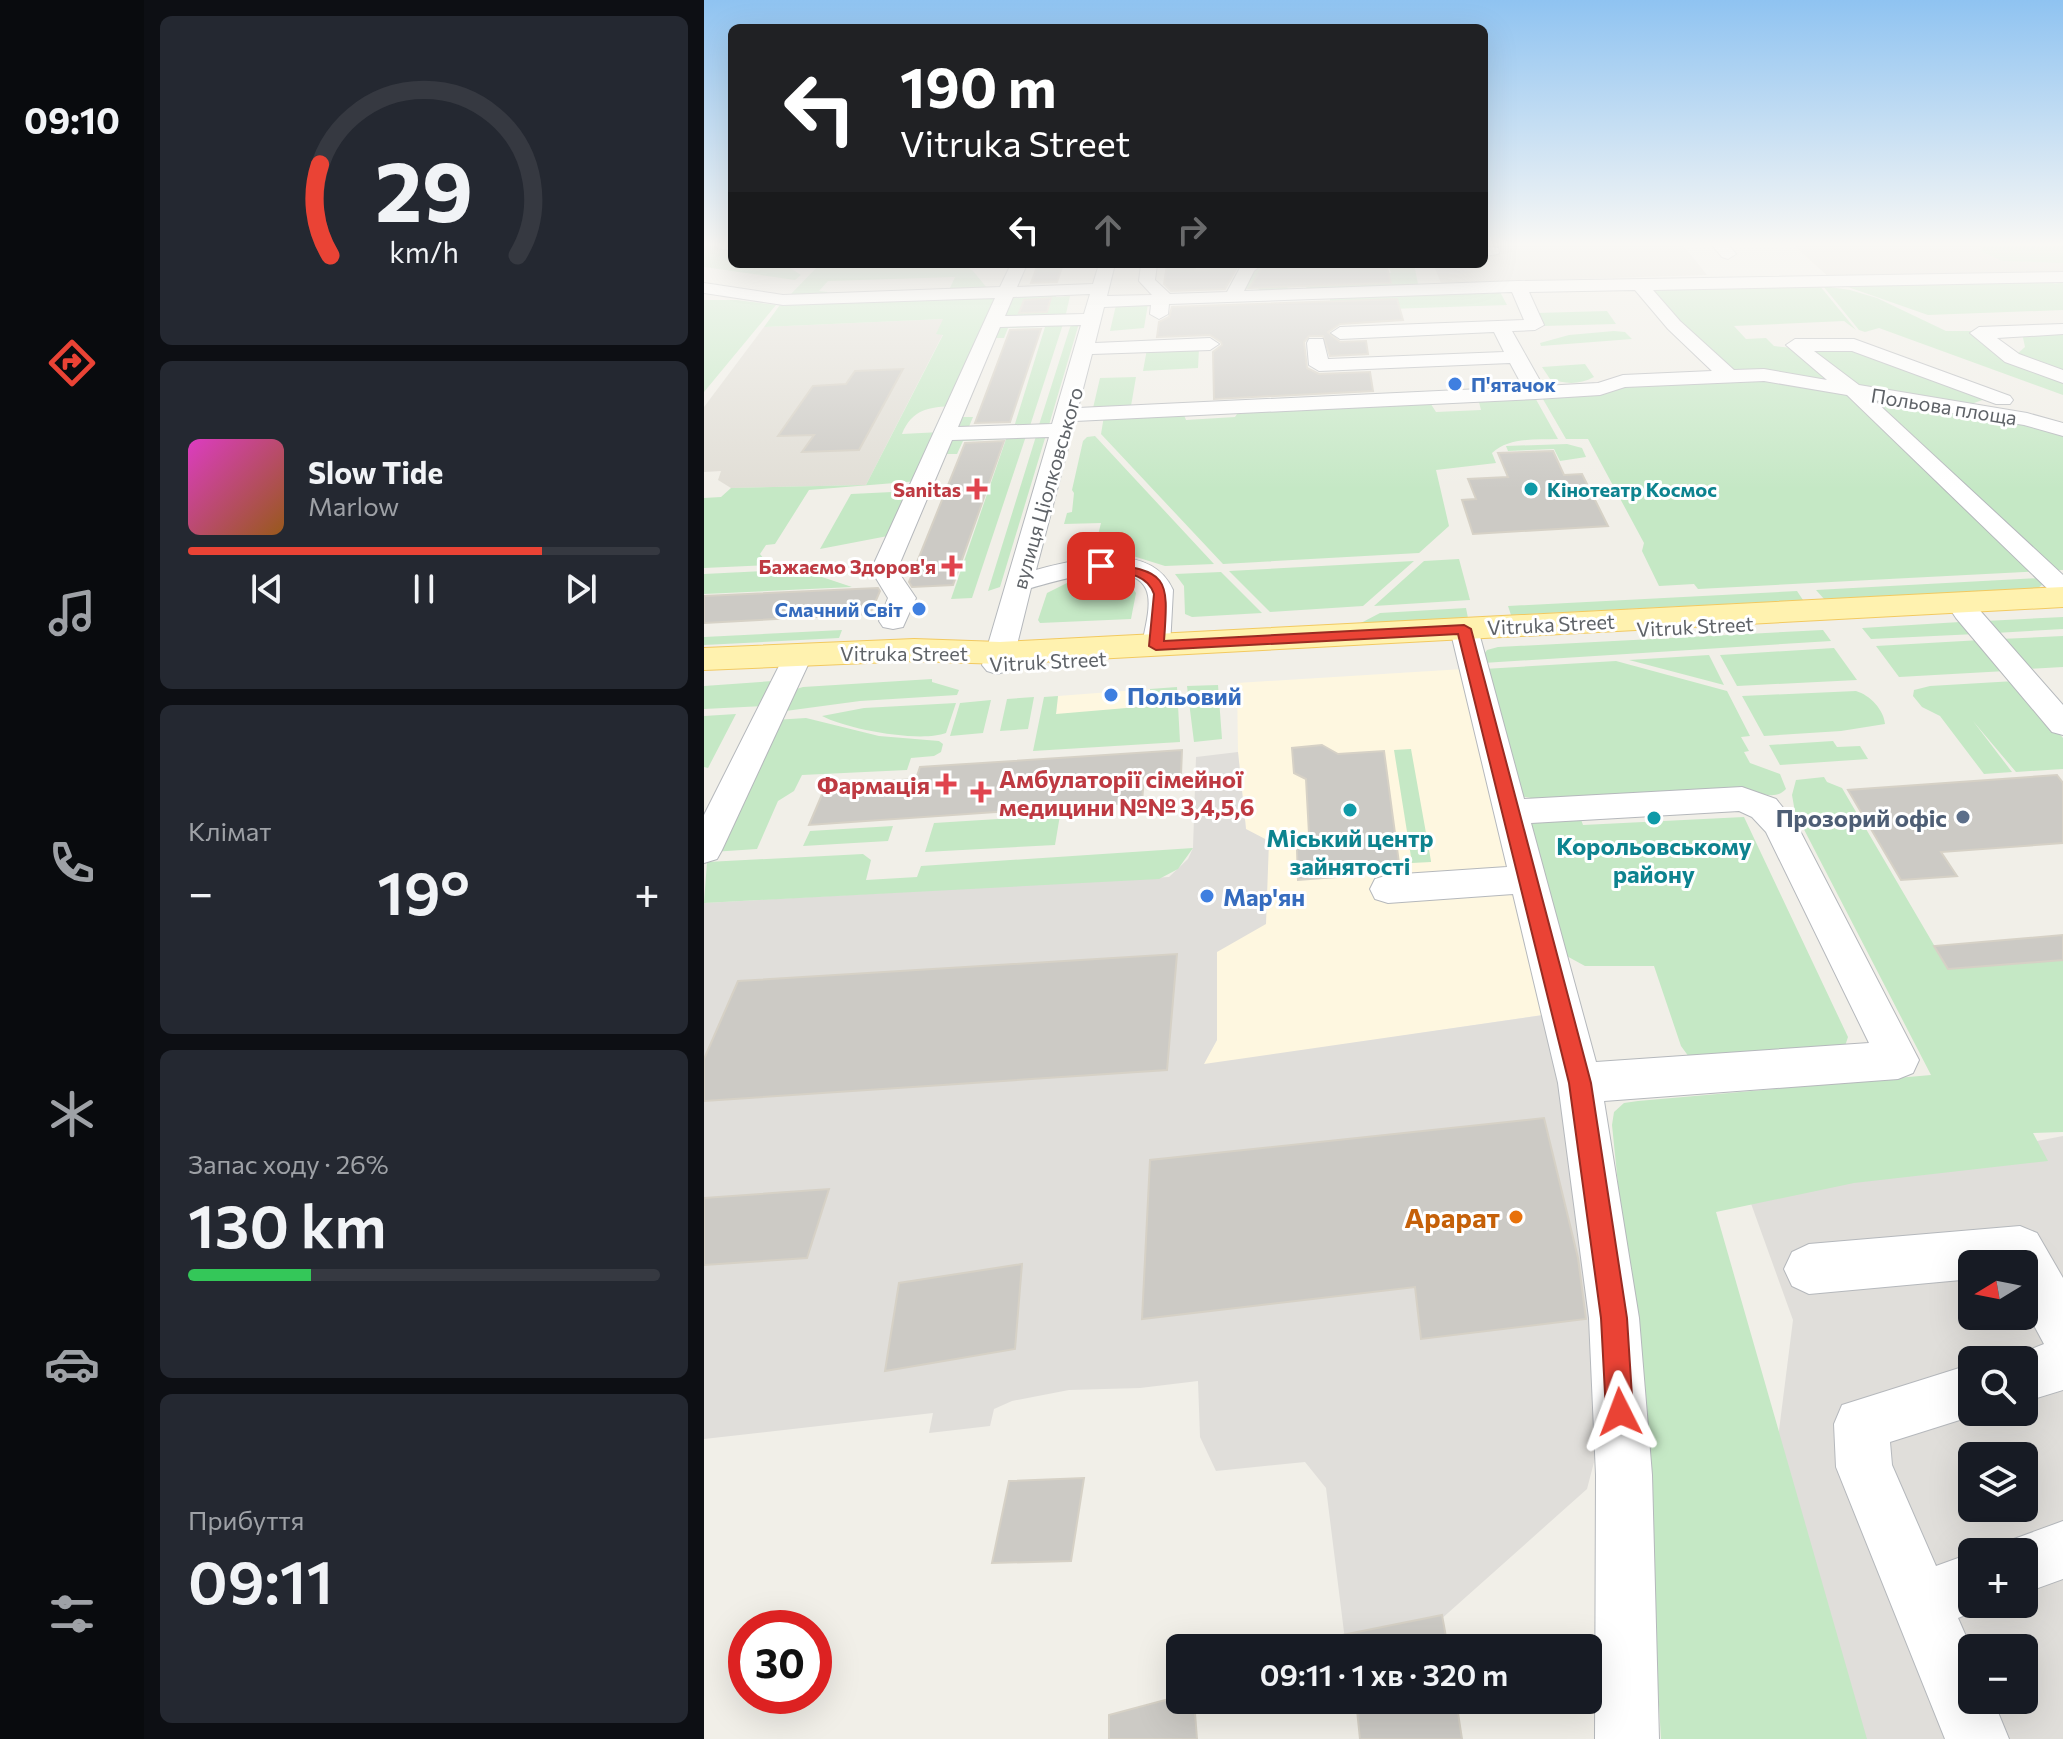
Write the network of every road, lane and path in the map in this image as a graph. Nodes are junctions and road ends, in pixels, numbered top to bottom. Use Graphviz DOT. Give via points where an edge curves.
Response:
graph roads {
  1 [pos="993,326"];
  2 [pos="1091,326"];
  3 [pos="1496,326"];
  4 [pos="1500,326"];
  5 [pos="1675,326"];
  6 [pos="2063,329"];
  7 [pos="1340,333"];
  8 [pos="1316,343"];
  9 [pos="1210,344"];
  10 [pos="1085,349"];
  11 [pos="1516,357"];
  12 [pos="1727,375"];
  13 [pos="2063,377"];
  14 [pos="1536,393"];
  15 [pos="1857,393"];
  16 [pos="2000,399"];
  17 [pos="2027,409"];
  18 [pos="1969,410"];
  19 [pos="1065,422"];
  20 [pos="2063,429"];
  21 [pos="946,434"];
  22 [pos="1020,583"];
  23 [pos="2063,589"];
  24 [pos="2063,597"];
  25 [pos="2063,607"];
  26 [pos="1966,612"];
  27 [pos="893,621"];
  28 [pos="1465,634"];
  29 [pos="1156,646"];
  30 [pos="704,659"];
  31 [pos="998,659"];
  32 [pos="796,661"];
  33 [pos="704,671"];
  34 [pos="2063,725"];
  35 [pos="1510,812"];
  36 [pos="704,850"];
  37 [pos="1527,879"];
  38 [pos="1388,889"];
  39 [pos="1580,1083"];
  40 [pos="1809,1269"];
  41 [pos="2063,1328"];
  42 [pos="2063,1364"];
  43 [pos="2038,1372"];
  44 [pos="1958,1395"];
  45 [pos="2063,1550"];
  46 [pos="2038,1559"];
  47 [pos="1946,1592"];
  48 [pos="1627,1739"];
  49 [pos="1977,1739"];
  1 -- 21 [label="street"];
  2 -- 10 [label="street, вулиця Ціолковського"];
  3 -- 7 [label="street"];
  4 -- 11 [label="street"];
  5 -- 12 [label="street"];
  6 -- 13 [label="street" via="1979,333 2012,358"];
  8 -- 11 [label="street" via="1319,365"];
  9 -- 10 [label="street"];
  10 -- 19 [label="street, вулиця Ціолковського"];
  11 -- 14 [label="street"];
  12 -- 14 [label="street"];
  12 -- 15 [label="street" via="1787,378"];
  14 -- 19 [label="street"];
  15 -- 16 [label="street, Польова площа" via="1795,345 1854,345"];
  15 -- 18 [label="street, Польова площа"];
  15 -- 23 [label="street"];
  16 -- 17 [label="street, Польова площа"];
  16 -- 18 [label="street"];
  18 -- 20 [label="street, Польова площа"];
  19 -- 21 [label="street"];
  19 -- 22 [label="street, вулиця Ціолковського"];
  21 -- 27 [label="street" via="884,570 902,598"];
  22 -- 29 [label="street" via="1077,567 1140,571 1157,584 1160,594"];
  22 -- 31 [label="street, вулиця Ціолковського"];
  24 -- 28 [label="main road, Vitruka Street"];
  25 -- 26 [label="main road, Vitruk Street"];
  26 -- 28 [label="main road, Vitruk Street"];
  26 -- 34 [label="street"];
  28 -- 29 [label="main road, Vitruka Street"];
  28 -- 31 [label="main road, Vitruk Street"];
  28 -- 35 [label="street"];
  29 -- 31 [label="main road, Vitruka Street"];
  30 -- 32 [label="main road"];
  31 -- 32 [label="main road, Vitruk Street"];
  32 -- 33 [label="main road, Vitruk Street"];
  32 -- 36 [label="street"];
  35 -- 37 [label="street"];
  35 -- 39 [label="street" via="1742,799 1764,808 1780,825 1898,1060"];
  37 -- 38 [label="street"];
  37 -- 39 [label="street"];
  39 -- 48 [label="street" via="1614,1318 1624,1475"];
  40 -- 41 [label="street" via="2020,1250"];
  42 -- 43 [label="street"];
  44 -- 47 [label="street" via="1861,1424 1864,1467"];
  45 -- 46 [label="street"];
  47 -- 49 [label="street"];
}
